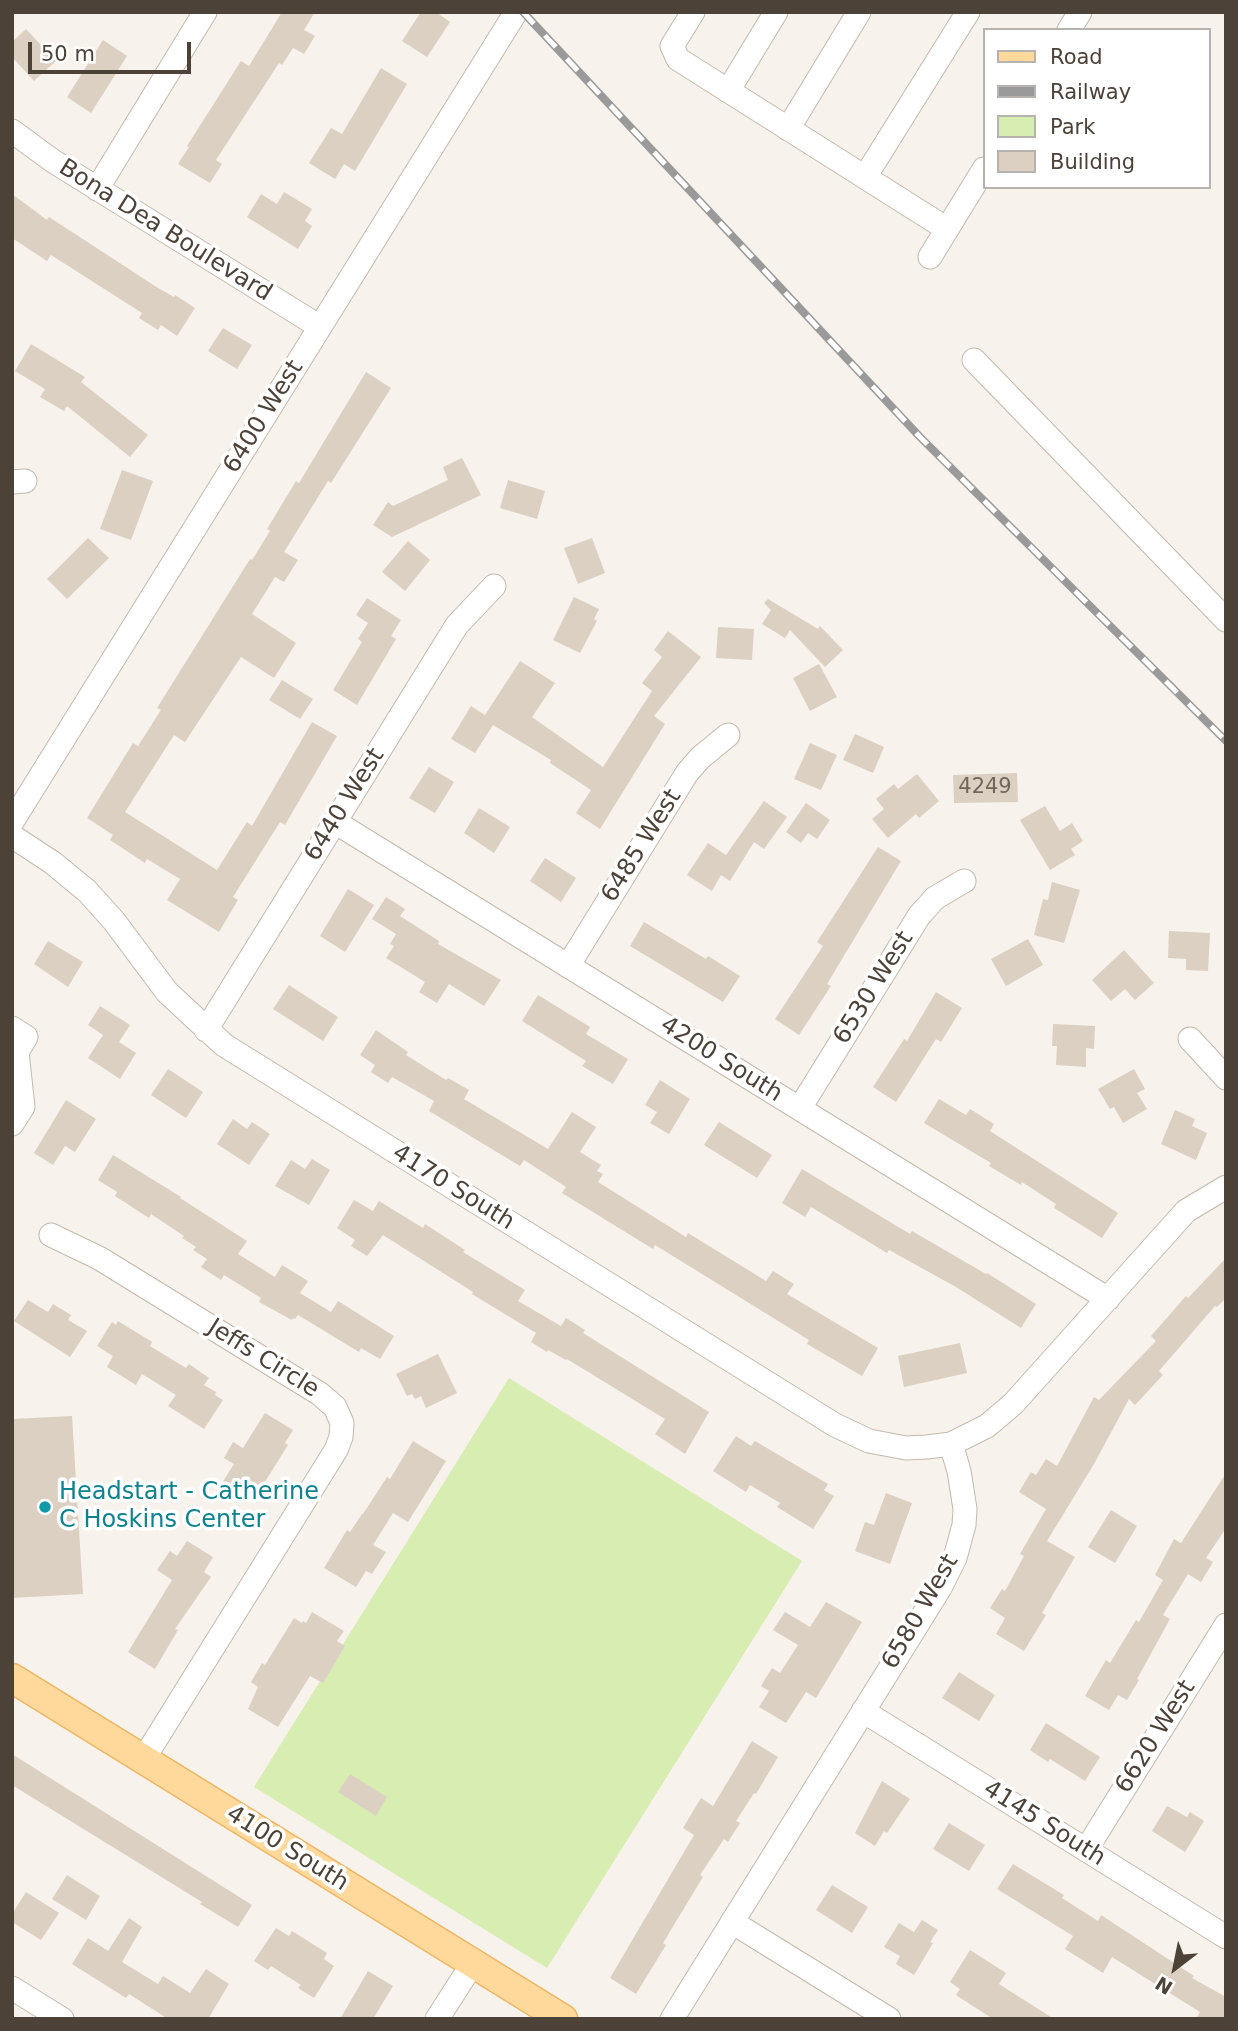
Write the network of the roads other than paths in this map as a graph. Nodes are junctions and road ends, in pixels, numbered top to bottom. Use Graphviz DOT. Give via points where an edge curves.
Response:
graph roads {
  1 [pos="205,12"];
  2 [pos="516,12"];
  3 [pos="693,12"];
  4 [pos="776,12"];
  5 [pos="859,12"];
  6 [pos="968,12"];
  7 [pos="1080,12"];
  8 [pos="1070,28"];
  9 [pos="728,91"];
  10 [pos="788,129"];
  11 [pos="12,131"];
  12 [pos="982,172"];
  13 [pos="864,177"];
  14 [pos="97,189"];
  15 [pos="947,229"];
  16 [pos="930,257"];
  17 [pos="320,327"];
  18 [pos="974,360"];
  19 [pos="494,586"];
  20 [pos="1226,620"];
  21 [pos="728,735"];
  22 [pos="335,821"];
  23 [pos="12,822"];
  24 [pos="12,836"];
  25 [pos="964,881"];
  26 [pos="568,965"];
  27 [pos="12,1028"];
  28 [pos="206,1030"];
  29 [pos="1190,1039"];
  30 [pos="1226,1078"];
  31 [pos="800,1108"];
  32 [pos="12,1124"];
  33 [pos="1226,1187"];
  34 [pos="51,1235"];
  35 [pos="1108,1299"];
  36 [pos="951,1444"];
  37 [pos="1226,1625"];
  38 [pos="12,1678"];
  39 [pos="863,1711"];
  40 [pos="143,1760"];
  41 [pos="1086,1850"];
  42 [pos="732,1922"];
  43 [pos="1226,1937"];
  44 [pos="472,1962"];
  45 [pos="12,1988"];
  46 [pos="62,2019"];
  47 [pos="438,2019"];
  48 [pos="563,2019"];
  49 [pos="672,2019"];
  50 [pos="888,2019"];
  1 -- 14 [label="street"];
  2 -- 17 [label="street, 6400 West"];
  3 -- 9 [label="street" via="672,46 678,59"];
  4 -- 9 [label="street"];
  5 -- 10 [label="street"];
  6 -- 13 [label="street"];
  7 -- 8 [label="street"];
  9 -- 10 [label="street"];
  10 -- 13 [label="street"];
  11 -- 14 [label="street, Bona Dea Boulevard"];
  12 -- 15 [label="street"];
  13 -- 15 [label="street"];
  14 -- 17 [label="street, Bona Dea Boulevard"];
  15 -- 16 [label="street"];
  17 -- 23 [label="street, 6400 West"];
  18 -- 20 [label="street"];
  19 -- 22 [label="street, 6440 West" via="457,625"];
  21 -- 26 [label="street, 6485 West" via="687,773"];
  22 -- 26 [label="street, 4200 South"];
  22 -- 28 [label="street, 6440 West"];
  24 -- 28 [label="street, 4170 South" via="87,891 167,992"];
  25 -- 31 [label="street, 6530 West" via="935,898 919,916"];
  26 -- 31 [label="street, 4200 South"];
  27 -- 32 [label="street" via="26,1037 17,1052 23,1107"];
  28 -- 36 [label="street, 4170 South" via="243,1058 835,1425 887,1446"];
  29 -- 30 [label="street"];
  31 -- 35 [label="street, 4200 South"];
  33 -- 35 [label="street" via="1186,1211"];
  34 -- 40 [label="street, Jeffs Circle" via="99,1258 320,1394 335,1407 342,1423 336,1450"];
  35 -- 36 [label="street" via="1007,1410"];
  36 -- 39 [label="street, 6580 West" via="963,1492 960,1543 940,1588"];
  37 -- 41 [label="street, 6620 West"];
  38 -- 40 [label="main road, 4100 South"];
  39 -- 41 [label="street, 4145 South"];
  39 -- 42 [label="street, 6580 West"];
  40 -- 44 [label="main road, 4100 South"];
  41 -- 43 [label="street, 4145 South"];
  42 -- 49 [label="street, 6580 West"];
  42 -- 50 [label="street"];
  44 -- 47 [label="street"];
  44 -- 48 [label="main road, 4100 South"];
  45 -- 46 [label="street"];
}
